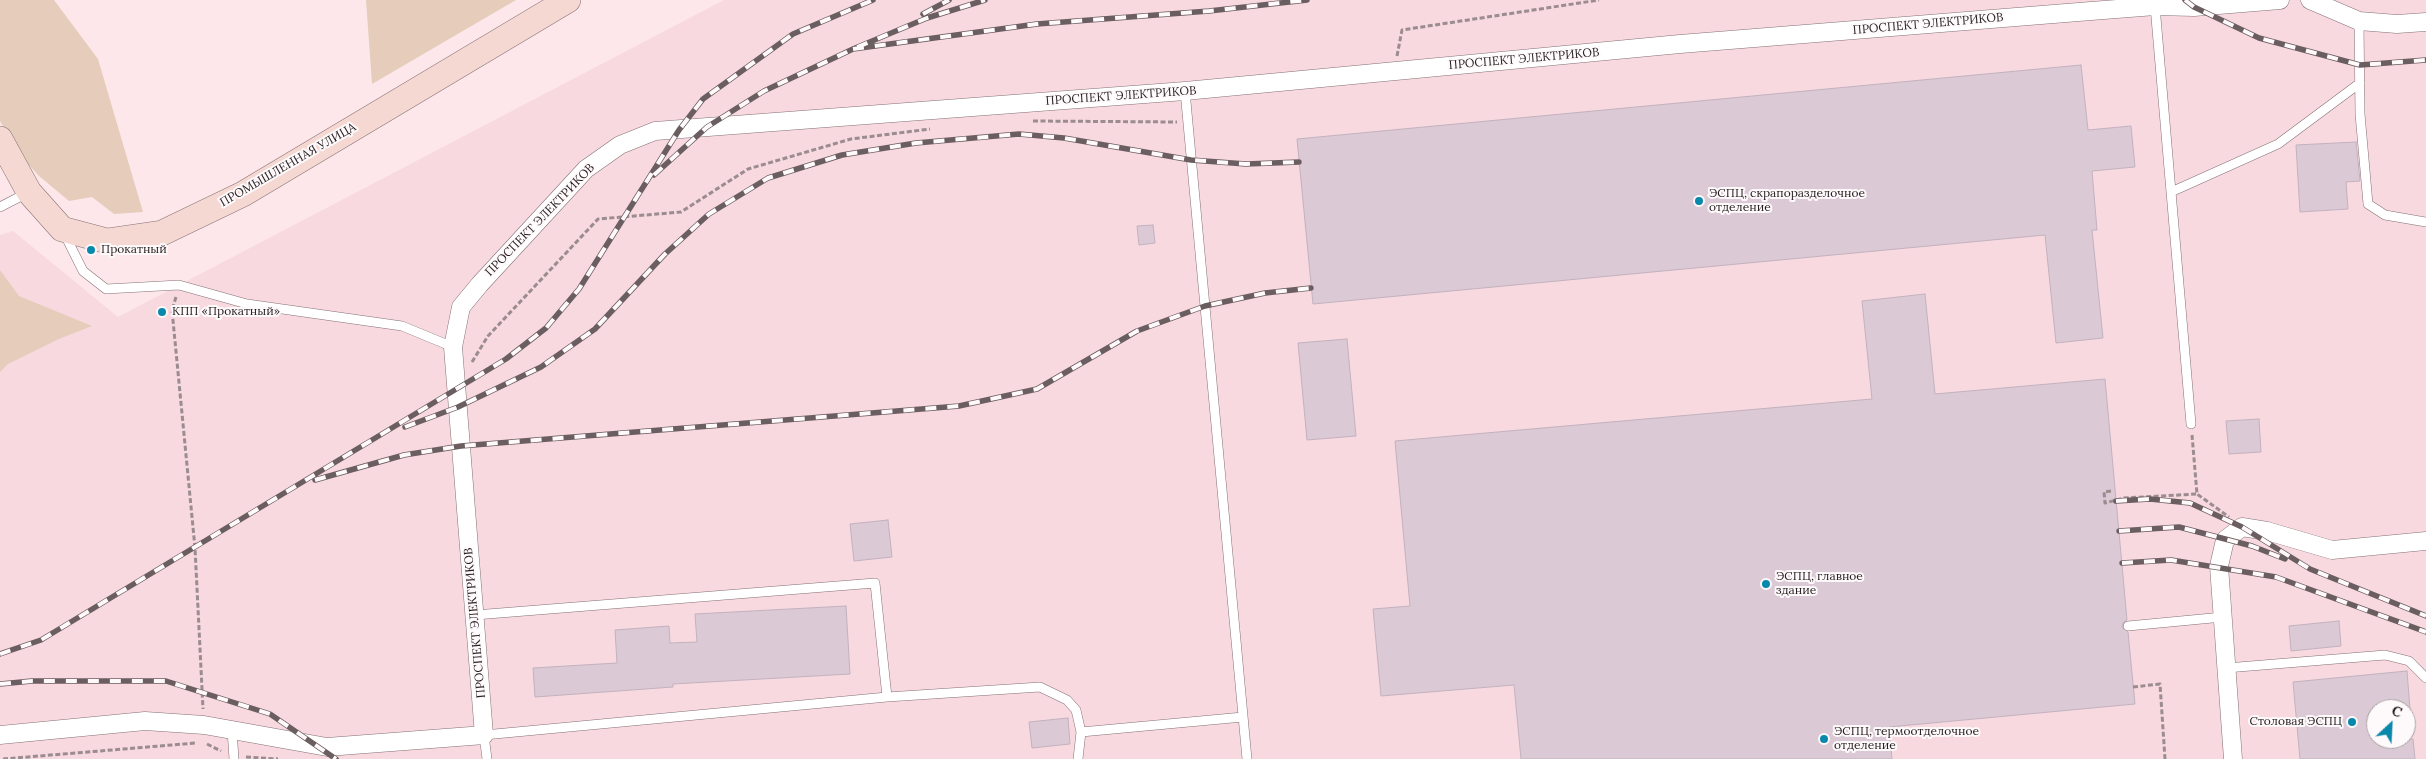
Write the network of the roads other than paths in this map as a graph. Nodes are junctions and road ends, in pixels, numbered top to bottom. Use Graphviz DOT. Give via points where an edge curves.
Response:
graph roads {
  1 [pos="568,0"];
  2 [pos="2280,0"];
  3 [pos="2310,0"];
  4 [pos="2155,6"];
  5 [pos="2359,21"];
  6 [pos="2426,22"];
  7 [pos="2360,83"];
  8 [pos="1185,92"];
  9 [pos="0,139"];
  10 [pos="29,192"];
  11 [pos="2171,192"];
  12 [pos="0,207"];
  13 [pos="2426,222"];
  14 [pos="62,229"];
  15 [pos="453,347"];
  16 [pos="2192,424"];
  17 [pos="2426,541"];
  18 [pos="475,615"];
  19 [pos="2223,617"];
  20 [pos="2128,626"];
  21 [pos="2226,668"];
  22 [pos="2426,678"];
  23 [pos="887,696"];
  24 [pos="1243,718"];
  25 [pos="232,730"];
  26 [pos="1081,732"];
  27 [pos="0,735"];
  28 [pos="484,735"];
  29 [pos="234,758"];
  30 [pos="487,759"];
  31 [pos="1078,759"];
  32 [pos="1247,759"];
  33 [pos="2233,759"];
  1 -- 14 [label="street, ПРОМЫШЛЕННАЯ УЛИЦА" via="243,194 162,233 107,241"];
  2 -- 4 [label="street, ПРОСПЕКТ ЭЛЕКТРИКОВ" via="2194,7"];
  3 -- 5 [label="street"];
  4 -- 8 [label="street, ПРОСПЕКТ ЭЛЕКТРИКОВ" via="1680,44"];
  4 -- 11 [label="lane"];
  5 -- 6 [label="street"];
  5 -- 7 [label="lane"];
  7 -- 11 [label="lane" via="2278,144"];
  7 -- 13 [label="lane" via="2368,204 2385,215"];
  8 -- 15 [label="street, ПРОСПЕКТ ЭЛЕКТРИКОВ" via="655,132 620,145 586,169 461,308"];
  8 -- 24 [label="lane"];
  9 -- 10 [label="street"];
  10 -- 12 [label="lane"];
  10 -- 14 [label="street"];
  11 -- 16 [label="lane"];
  14 -- 15 [label="lane" via="82,271 106,289 179,286 247,304 402,326"];
  15 -- 18 [label="street, ПРОСПЕКТ ЭЛЕКТРИКОВ"];
  17 -- 19 [label="street" via="2332,550 2267,530 2242,527 2224,540 2220,566"];
  18 -- 23 [label="lane" via="875,583"];
  18 -- 28 [label="street, ПРОСПЕКТ ЭЛЕКТРИКОВ"];
  19 -- 20 [label="lane"];
  19 -- 21 [label="street"];
  21 -- 22 [label="lane" via="2385,655 2409,661"];
  21 -- 33 [label="street"];
  23 -- 26 [label="lane" via="1040,687 1067,700 1076,710"];
  23 -- 28 [label="lane"];
  24 -- 26 [label="lane"];
  24 -- 32 [label="lane"];
  25 -- 27 [label="street" via="145,721"];
  25 -- 28 [label="street" via="327,747"];
  25 -- 29 [label="lane"];
  26 -- 31 [label="lane"];
  28 -- 30 [label="lane"];
}
